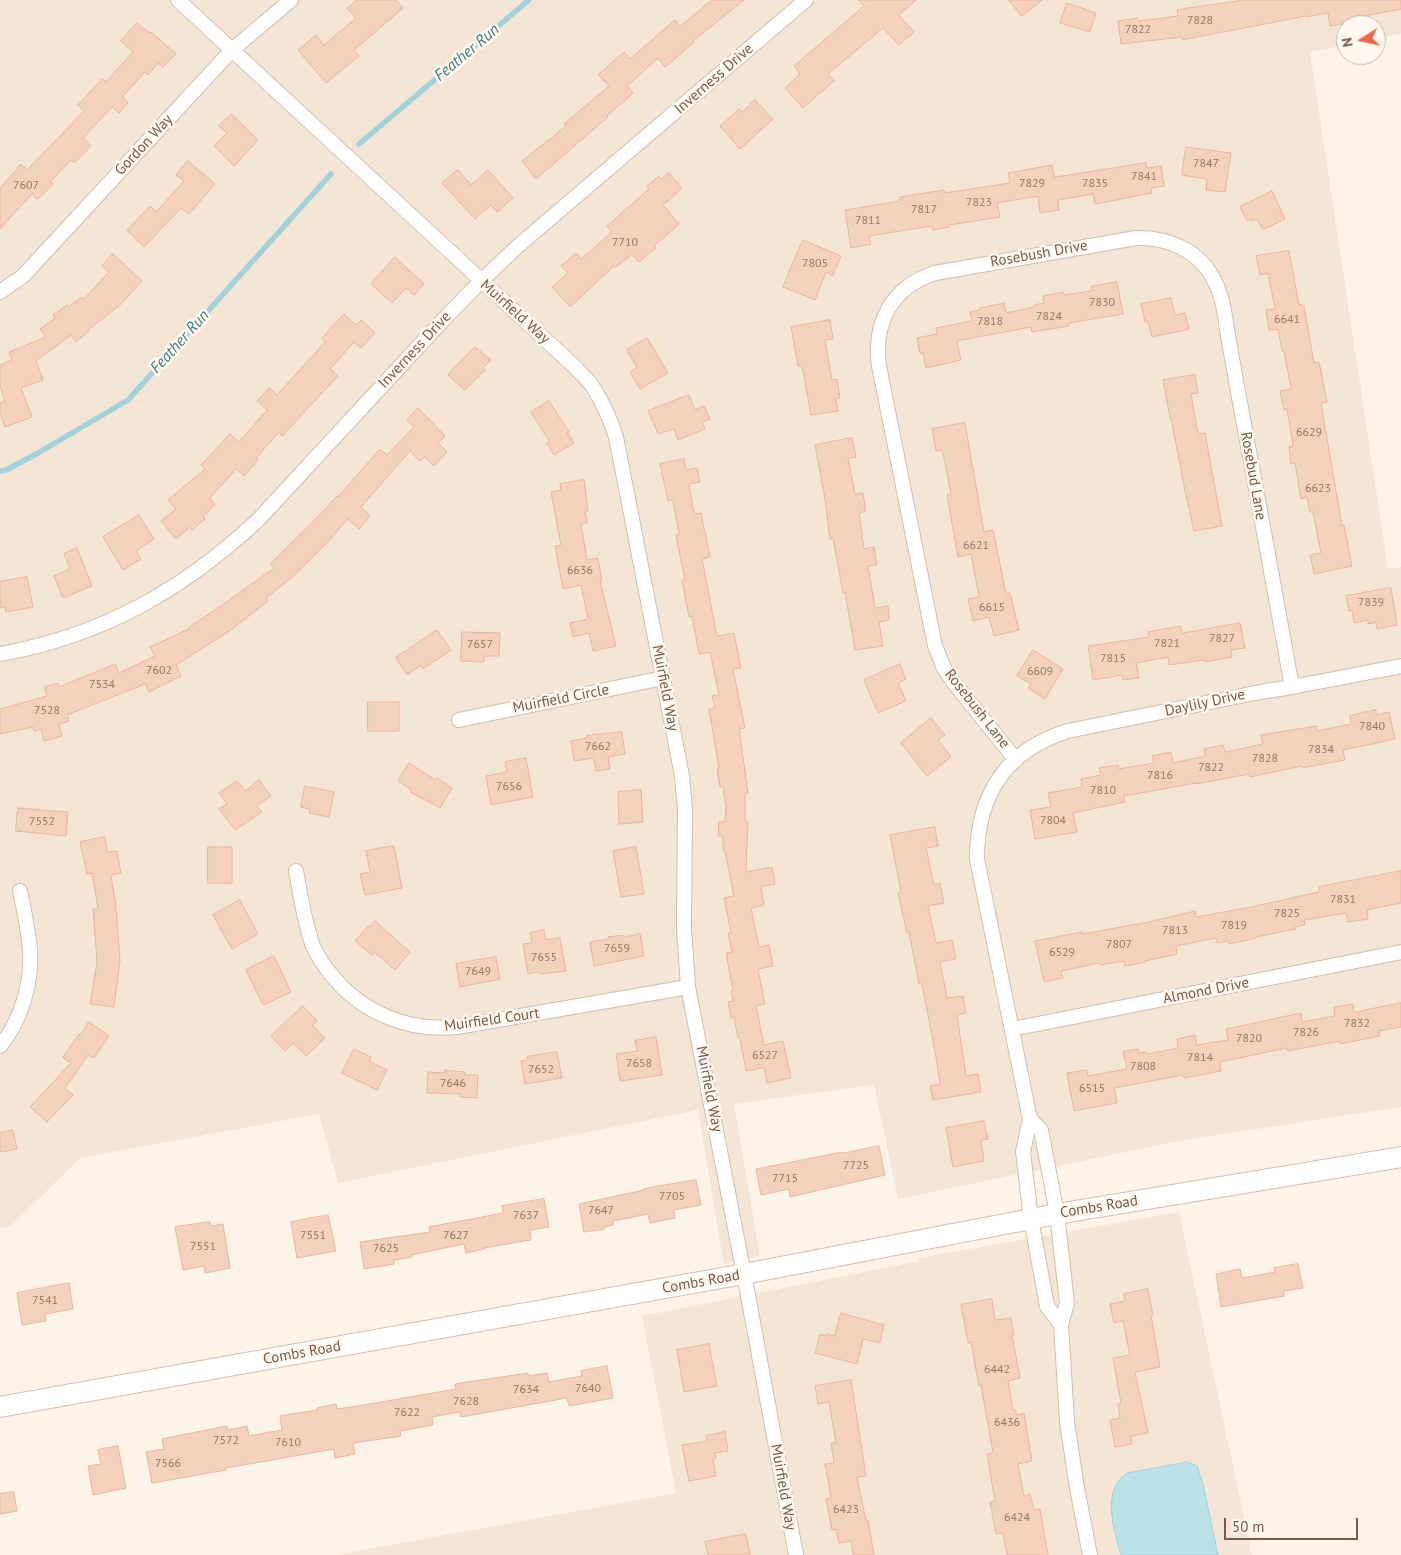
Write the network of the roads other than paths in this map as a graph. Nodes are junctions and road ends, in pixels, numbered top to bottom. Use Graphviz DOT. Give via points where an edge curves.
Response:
graph roads {
  1 [pos="178,0"];
  2 [pos="291,0"];
  3 [pos="806,0"];
  4 [pos="232,50"];
  5 [pos="1206,268"];
  6 [pos="481,281"];
  7 [pos="0,292"];
  8 [pos="884,320"];
  9 [pos="0,654"];
  10 [pos="1401,666"];
  11 [pos="663,678"];
  12 [pos="1292,687"];
  13 [pos="459,720"];
  14 [pos="1016,760"];
  15 [pos="296,871"];
  16 [pos="20,891"];
  17 [pos="1401,952"];
  18 [pos="688,987"];
  19 [pos="1012,1030"];
  20 [pos="0,1046"];
  21 [pos="1030,1119"];
  22 [pos="1401,1157"];
  23 [pos="1056,1214"];
  24 [pos="1031,1219"];
  25 [pos="744,1274"];
  26 [pos="1061,1325"];
  27 [pos="0,1407"];
  28 [pos="796,1555"];
  29 [pos="1090,1555"];
  1 -- 4 [label="street, Muirfield Way"];
  2 -- 4 [label="street, Gordon Way"];
  3 -- 6 [label="street, Inverness Drive"];
  4 -- 6 [label="street, Muirfield Way"];
  4 -- 7 [label="street, Gordon Way" via="23,276"];
  5 -- 8 [label="street, Rosebush Drive" via="1187,250 1171,243 1146,238 1128,239 928,276 905,289 888,308"];
  5 -- 12 [label="street, Rosebud Lane" via="1223,301"];
  6 -- 9 [label="street, Inverness Drive" via="258,520 199,571 156,598 96,627"];
  6 -- 11 [label="street, Muirfield Way" via="575,367 592,385 604,406 616,437"];
  8 -- 14 [label="street, Rosebush Lane" via="878,341 879,366 935,646 949,676"];
  10 -- 12 [label="street, Daylily Drive"];
  11 -- 13 [label="street, Muirfield Circle"];
  11 -- 18 [label="street, Muirfield Way" via="682,776 685,809 684,929"];
  12 -- 14 [label="street, Daylily Drive" via="1068,731 1038,744"];
  14 -- 19 [label="street, Rosebush Lane" via="986,801 977,850 981,884"];
  15 -- 18 [label="street, Muirfield Court" via="306,923 322,962 355,999 399,1022 433,1028 457,1027"];
  16 -- 20 [label="street" via="30,967 15,1022"];
  17 -- 19 [label="street, Almond Drive"];
  18 -- 25 [label="street, Muirfield Way"];
  19 -- 21 [label="street, Rosebush Lane"];
  21 -- 23 [label="street, Rosebush Lane" via="1041,1130"];
  21 -- 24 [label="street, Rosebush Lane" via="1023,1152"];
  22 -- 23 [label="street, Combs Road"];
  23 -- 24 [label="street, Combs Road"];
  23 -- 26 [label="street, Rosebush Lane" via="1067,1303"];
  24 -- 25 [label="street, Combs Road"];
  24 -- 26 [label="street, Rosebush Lane" via="1047,1306"];
  25 -- 27 [label="street, Combs Road"];
  25 -- 28 [label="street, Muirfield Way"];
  26 -- 29 [label="street" via="1071,1455"];
}
